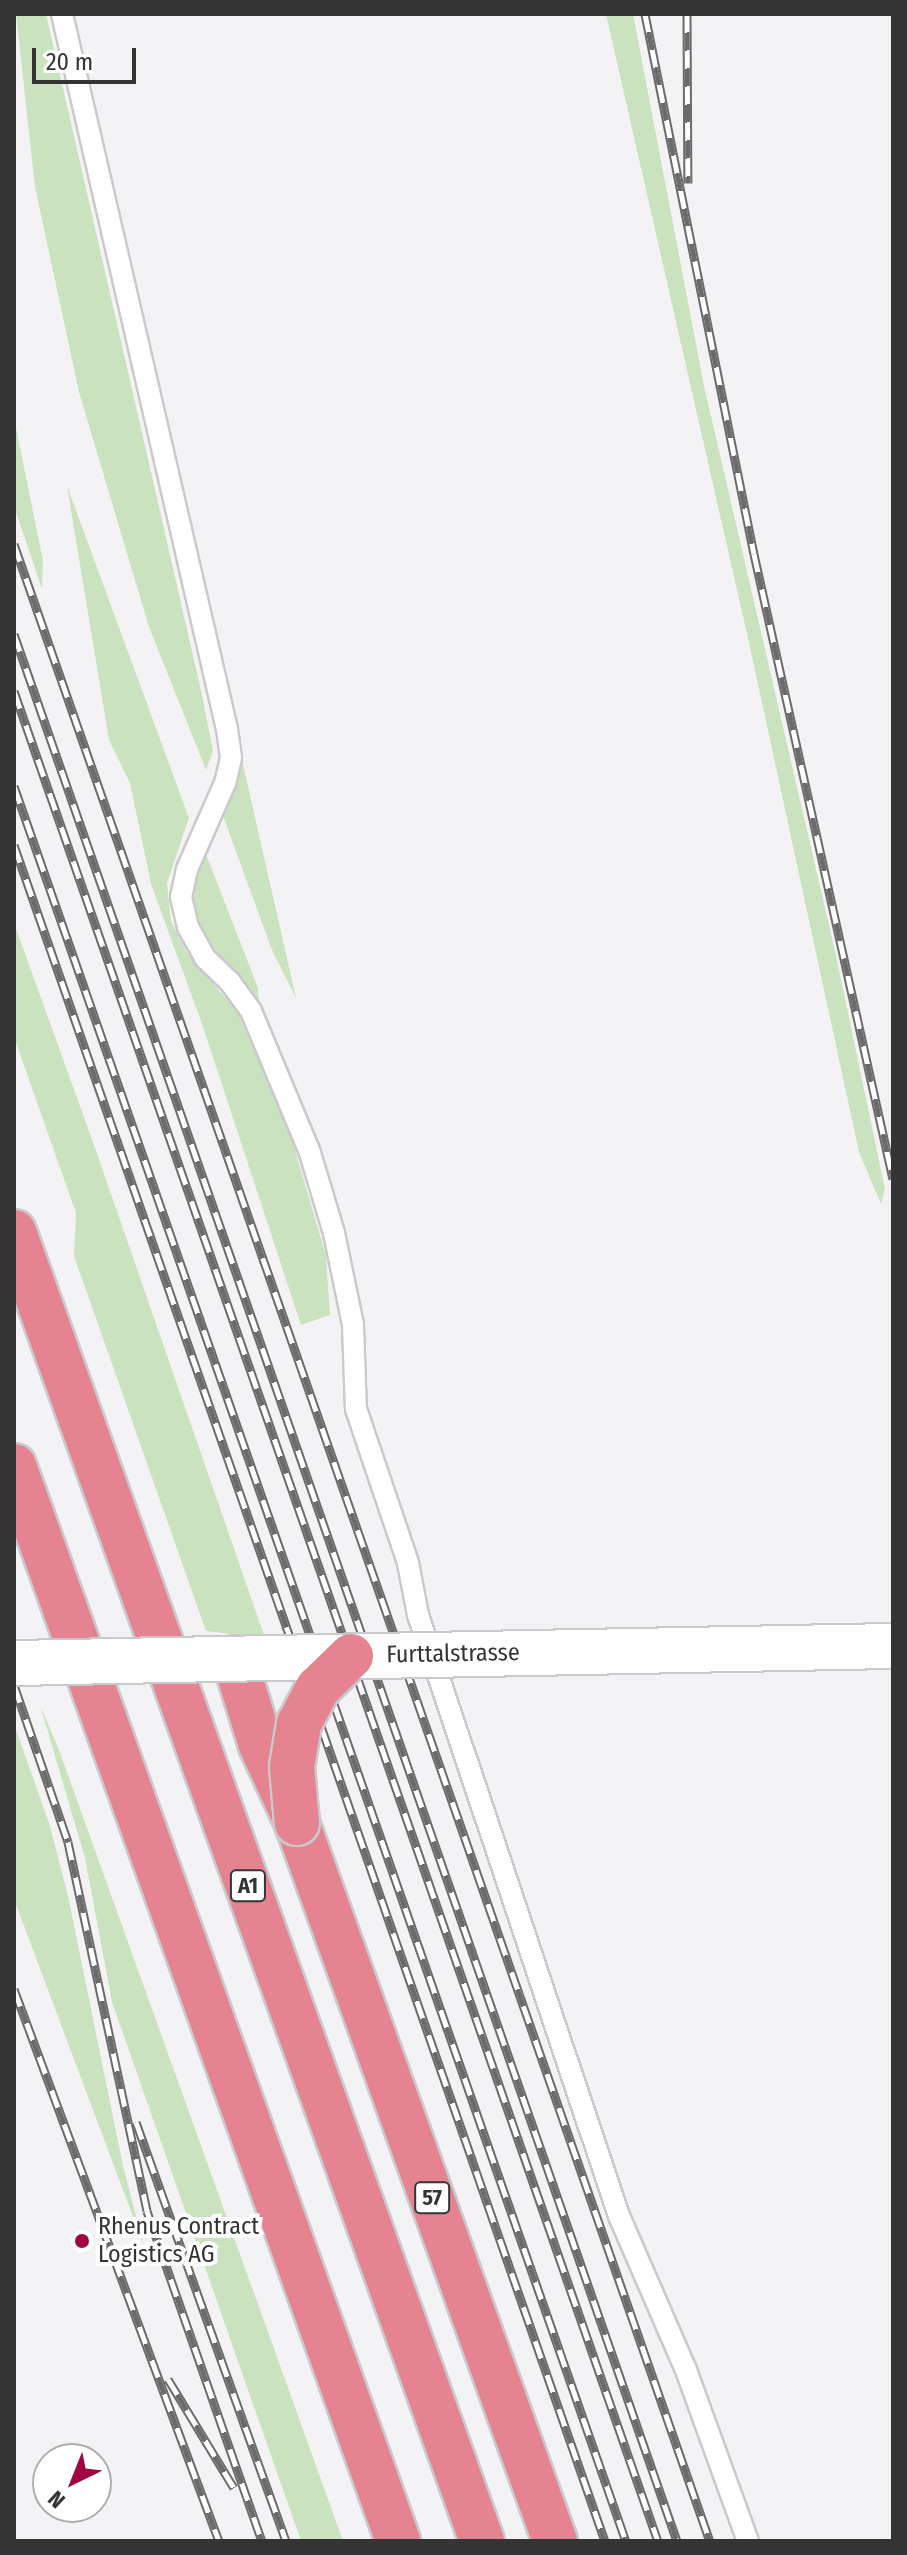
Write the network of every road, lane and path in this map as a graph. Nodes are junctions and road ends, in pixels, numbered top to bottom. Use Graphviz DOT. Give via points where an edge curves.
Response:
graph roads {
  1 [pos="62,14"];
  2 [pos="14,1232"];
  3 [pos="14,1466"];
  4 [pos="893,1646"];
  5 [pos="351,1656"];
  6 [pos="234,1658"];
  7 [pos="14,1663"];
  8 [pos="297,1823"];
  9 [pos="398,2541"];
  10 [pos="482,2541"];
  11 [pos="555,2541"];
  12 [pos="748,2541"];
  1 -- 12 [label="lane" via="227,729 231,758 225,783 206,820 181,897 188,927 205,958 251,1011 310,1153 353,1325 356,1409 408,1563 418,1615 619,2216 686,2370"];
  2 -- 10 [label="highway, A1"];
  3 -- 9 [label="highway"];
  4 -- 5 [label="main road, Furttalstrasse, bridge"];
  5 -- 6 [label="main road, Furttalstrasse, bridge"];
  5 -- 8 [label="highway, 57, bridge" via="318,1688 299,1724 292,1767"];
  6 -- 7 [label="main road, Furttalstrasse, bridge"];
  6 -- 8 [label="highway, 57, bridge" via="261,1745"];
  8 -- 11 [label="highway, 57"];
}
